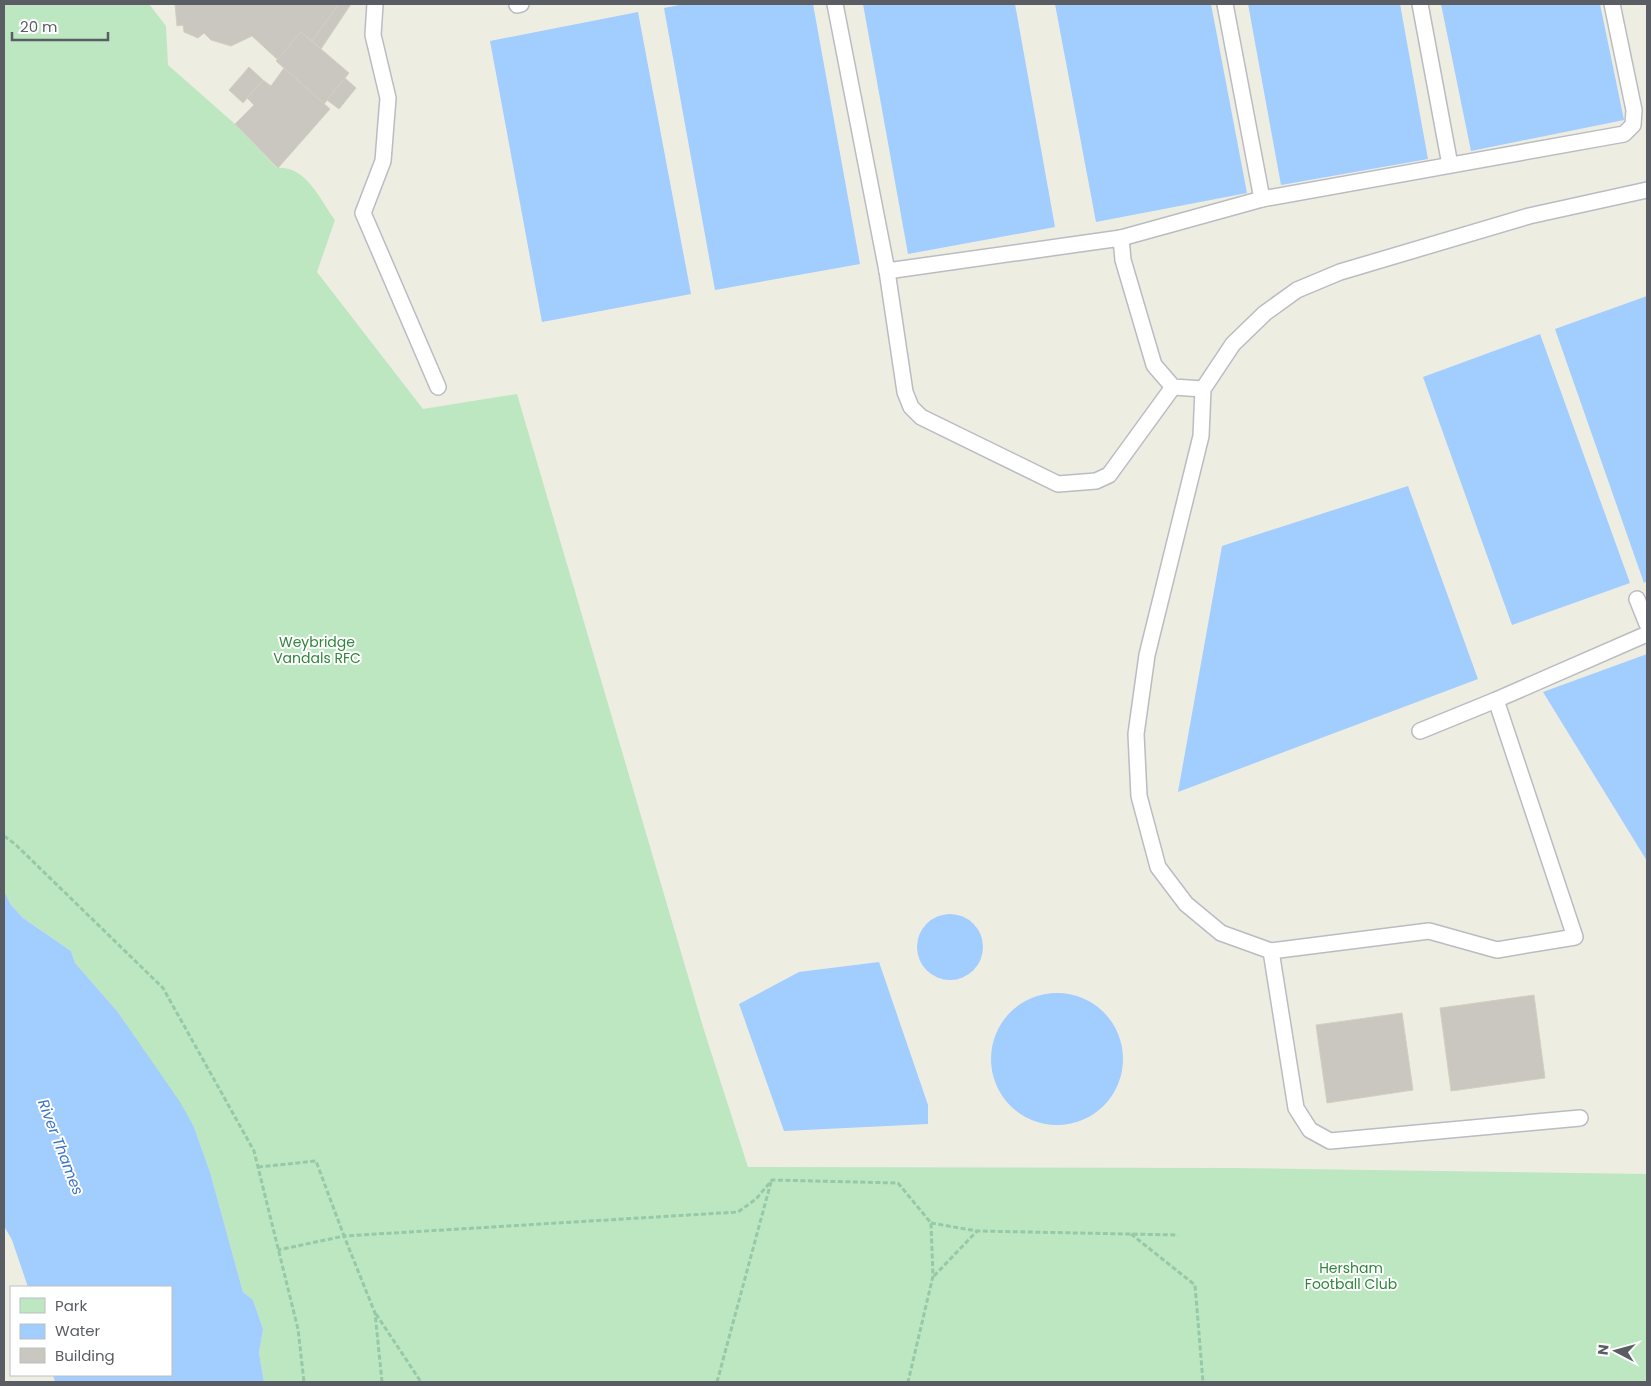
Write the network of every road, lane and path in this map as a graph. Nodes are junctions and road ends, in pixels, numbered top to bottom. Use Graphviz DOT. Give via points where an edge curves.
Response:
graph roads {
  1 [pos="375,4"];
  2 [pos="835,4"];
  3 [pos="1225,4"];
  4 [pos="1420,4"];
  5 [pos="1612,4"];
  6 [pos="1450,165"];
  7 [pos="1647,190"];
  8 [pos="1262,199"];
  9 [pos="1120,238"];
  10 [pos="887,271"];
  11 [pos="1173,386"];
  12 [pos="438,387"];
  13 [pos="1203,389"];
  14 [pos="1637,599"];
  15 [pos="1647,624"];
  16 [pos="1647,634"];
  17 [pos="1496,700"];
  18 [pos="1420,730"];
  19 [pos="4,836"];
  20 [pos="1271,951"];
  21 [pos="1580,1118"];
  22 [pos="258,1167"];
  23 [pos="772,1180"];
  24 [pos="931,1223"];
  25 [pos="977,1231"];
  26 [pos="1131,1233"];
  27 [pos="1178,1235"];
  28 [pos="344,1236"];
  29 [pos="278,1250"];
  30 [pos="933,1276"];
  31 [pos="375,1313"];
  32 [pos="304,1382"];
  33 [pos="382,1382"];
  34 [pos="421,1382"];
  35 [pos="717,1382"];
  36 [pos="908,1382"];
  37 [pos="1203,1382"];
  1 -- 12 [label="lane" via="373,35 388,98 383,160 363,213"];
  2 -- 10 [label="lane"];
  3 -- 8 [label="lane"];
  4 -- 6 [label="lane"];
  5 -- 6 [label="lane" via="1634,110 1633,125 1624,134"];
  6 -- 8 [label="lane"];
  7 -- 13 [label="lane" via="1530,216 1340,272 1297,290 1265,313 1233,344"];
  8 -- 9 [label="lane"];
  9 -- 10 [label="lane"];
  9 -- 11 [label="lane" via="1123,260 1154,365"];
  10 -- 11 [label="lane" via="904,392 910,407 921,417 1058,484 1096,481 1109,475"];
  11 -- 13 [label="lane"];
  13 -- 20 [label="lane" via="1201,436 1147,655 1136,734 1139,796 1158,867 1186,904 1221,933"];
  14 -- 15 [label="lane"];
  16 -- 17 [label="lane"];
  17 -- 18 [label="lane"];
  17 -- 20 [label="lane" via="1575,937 1497,950 1429,931"];
  19 -- 22 [label="path" via="163,988 254,1151"];
  20 -- 21 [label="lane" via="1296,1108 1310,1130 1330,1141"];
  22 -- 28 [label="path" via="316,1161"];
  22 -- 29 [label="path"];
  23 -- 24 [label="path" via="898,1182"];
  23 -- 28 [label="path" via="738,1212"];
  23 -- 35 [label="path"];
  24 -- 25 [label="path"];
  24 -- 30 [label="path"];
  25 -- 26 [label="path"];
  25 -- 30 [label="path"];
  26 -- 27 [label="path"];
  26 -- 37 [label="path" via="1195,1285"];
  28 -- 29 [label="path"];
  28 -- 31 [label="path"];
  29 -- 32 [label="path" via="298,1329"];
  30 -- 36 [label="path"];
  31 -- 33 [label="path"];
  31 -- 34 [label="path"];
}
